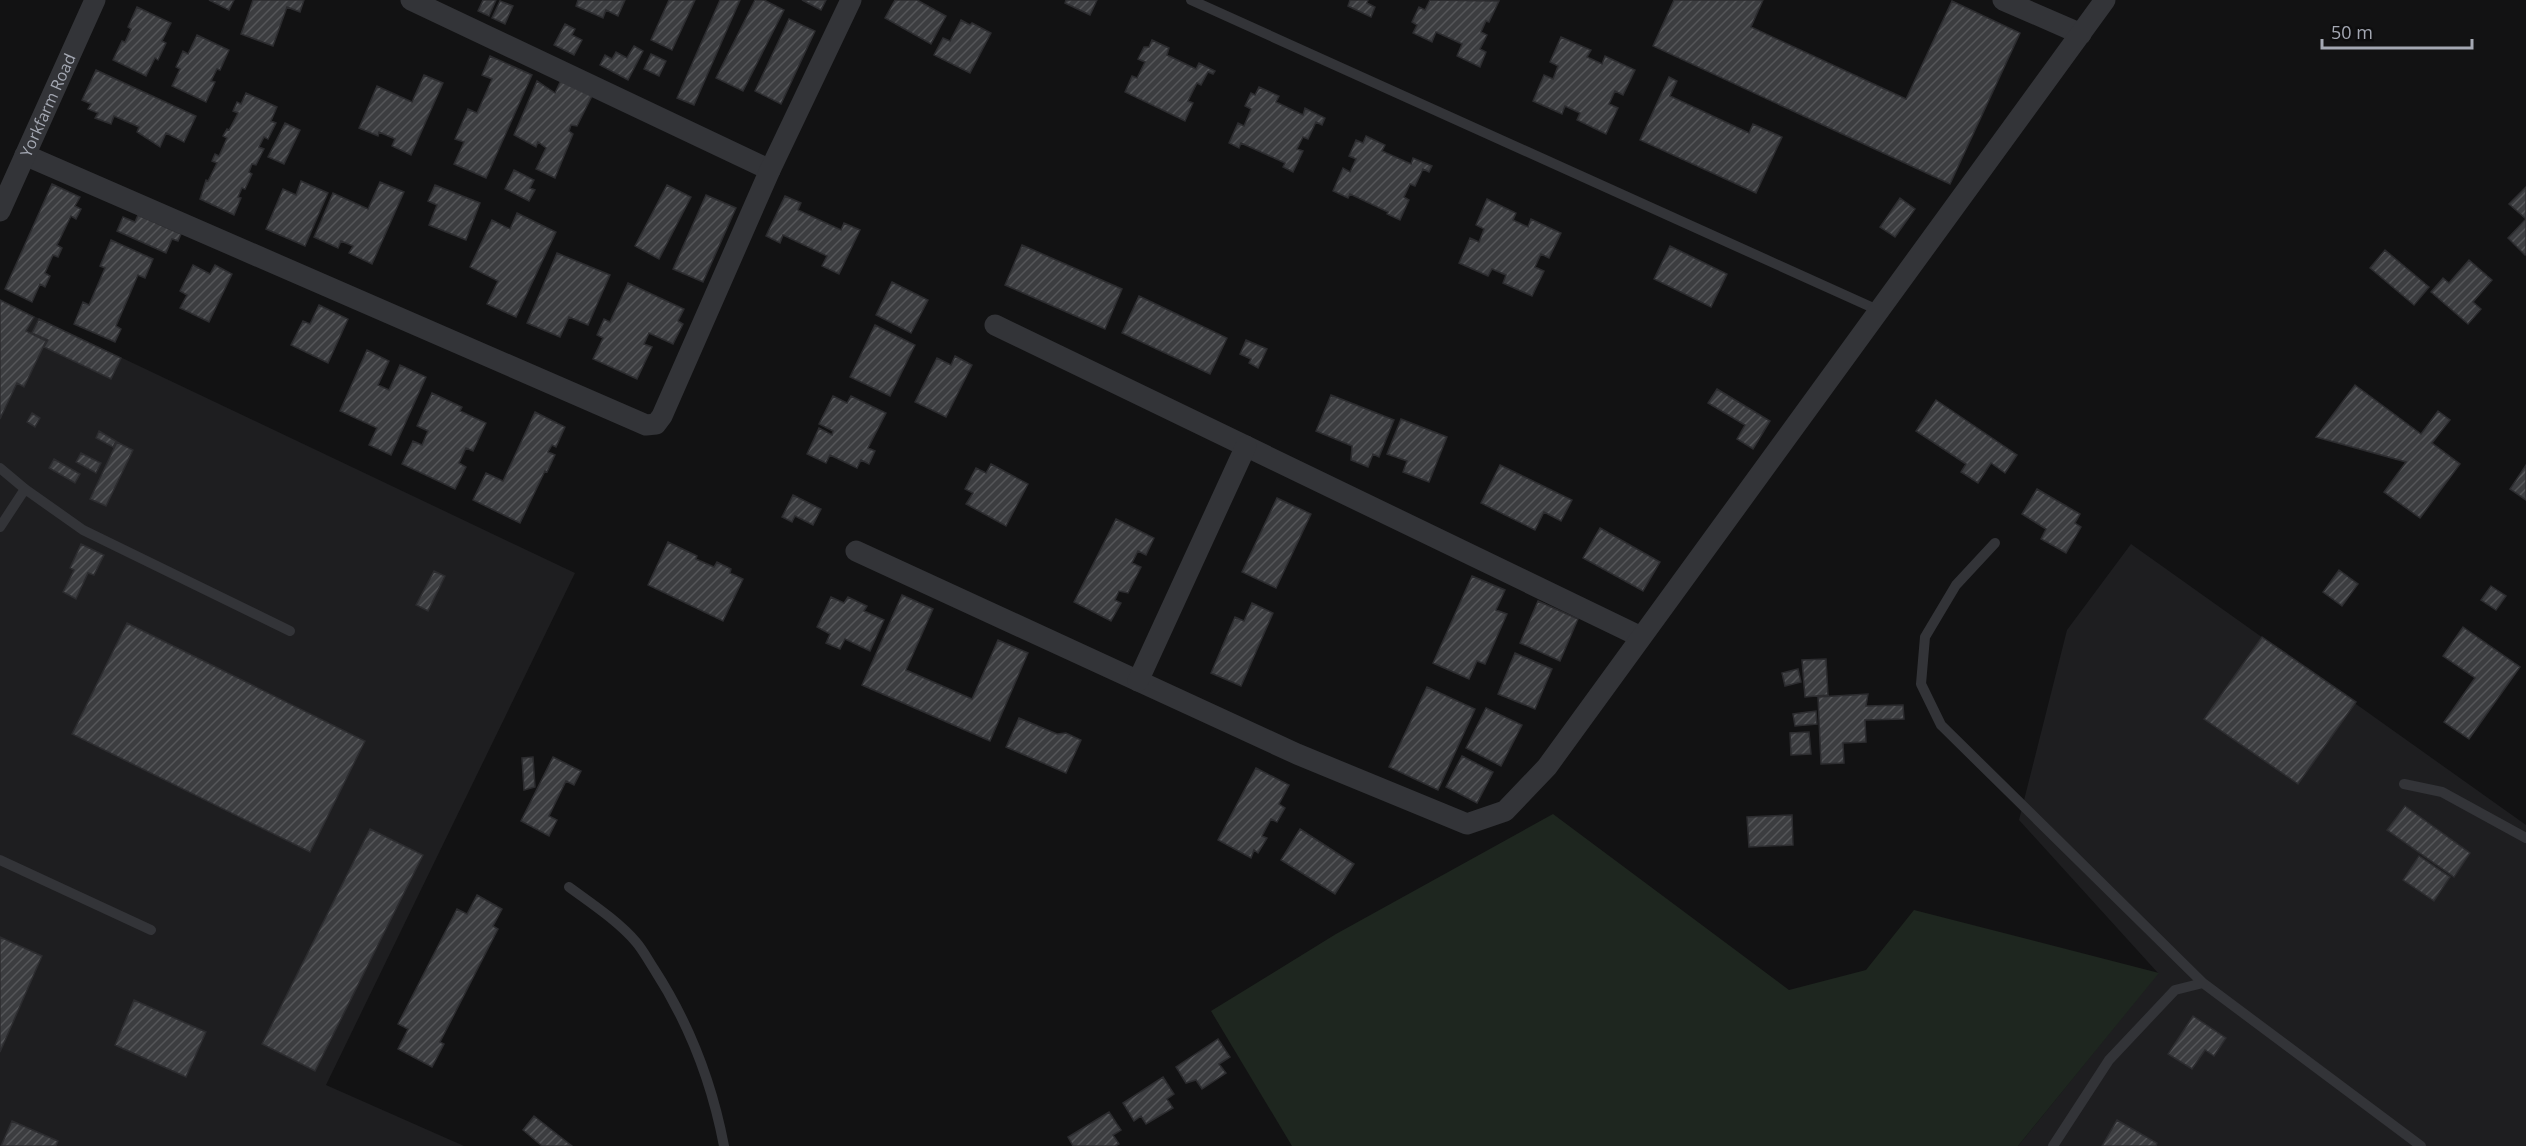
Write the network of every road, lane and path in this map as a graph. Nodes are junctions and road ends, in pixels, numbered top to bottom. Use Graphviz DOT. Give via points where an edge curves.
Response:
graph roads {
  1 [pos="95,0"];
  2 [pos="411,0"];
  3 [pos="851,0"];
  4 [pos="1191,0"];
  5 [pos="2003,0"];
  6 [pos="2105,0"];
  7 [pos="2081,34"];
  8 [pos="26,154"];
  9 [pos="770,170"];
  10 [pos="0,211"];
  11 [pos="1880,311"];
  12 [pos="994,325"];
  13 [pos="1246,446"];
  14 [pos="0,468"];
  15 [pos="25,489"];
  16 [pos="0,526"];
  17 [pos="1995,543"];
  18 [pos="856,551"];
  19 [pos="290,631"];
  20 [pos="1641,637"];
  21 [pos="1138,681"];
  22 [pos="2404,784"];
  23 [pos="2526,838"];
  24 [pos="0,860"];
  25 [pos="569,887"];
  26 [pos="151,930"];
  27 [pos="2203,983"];
  28 [pos="724,1146"];
  29 [pos="2053,1146"];
  30 [pos="2421,1146"];
  1 -- 8 [label="street, Yorkfarm Road"];
  2 -- 9 [label="street"];
  3 -- 9 [label="street"];
  4 -- 11 [label="lane"];
  5 -- 7 [label="street"];
  6 -- 7 [label="street"];
  7 -- 11 [label="street"];
  8 -- 9 [label="street" via="645,425 656,424 662,416"];
  8 -- 10 [label="street, Yorkfarm Road"];
  11 -- 20 [label="street"];
  12 -- 13 [label="street"];
  13 -- 20 [label="street"];
  13 -- 21 [label="street"];
  14 -- 15 [label="lane"];
  15 -- 16 [label="lane"];
  15 -- 19 [label="lane" via="83,530"];
  17 -- 27 [label="lane" via="1956,585 1924,637 1921,684 1941,725"];
  18 -- 21 [label="street"];
  20 -- 21 [label="street" via="1547,767 1505,811 1467,824 1297,754"];
  22 -- 23 [label="lane" via="2442,792"];
  24 -- 26 [label="lane"];
  25 -- 28 [label="lane" via="636,942 673,998 702,1063"];
  27 -- 29 [label="lane" via="2175,990 2109,1060"];
  27 -- 30 [label="lane"];
}
